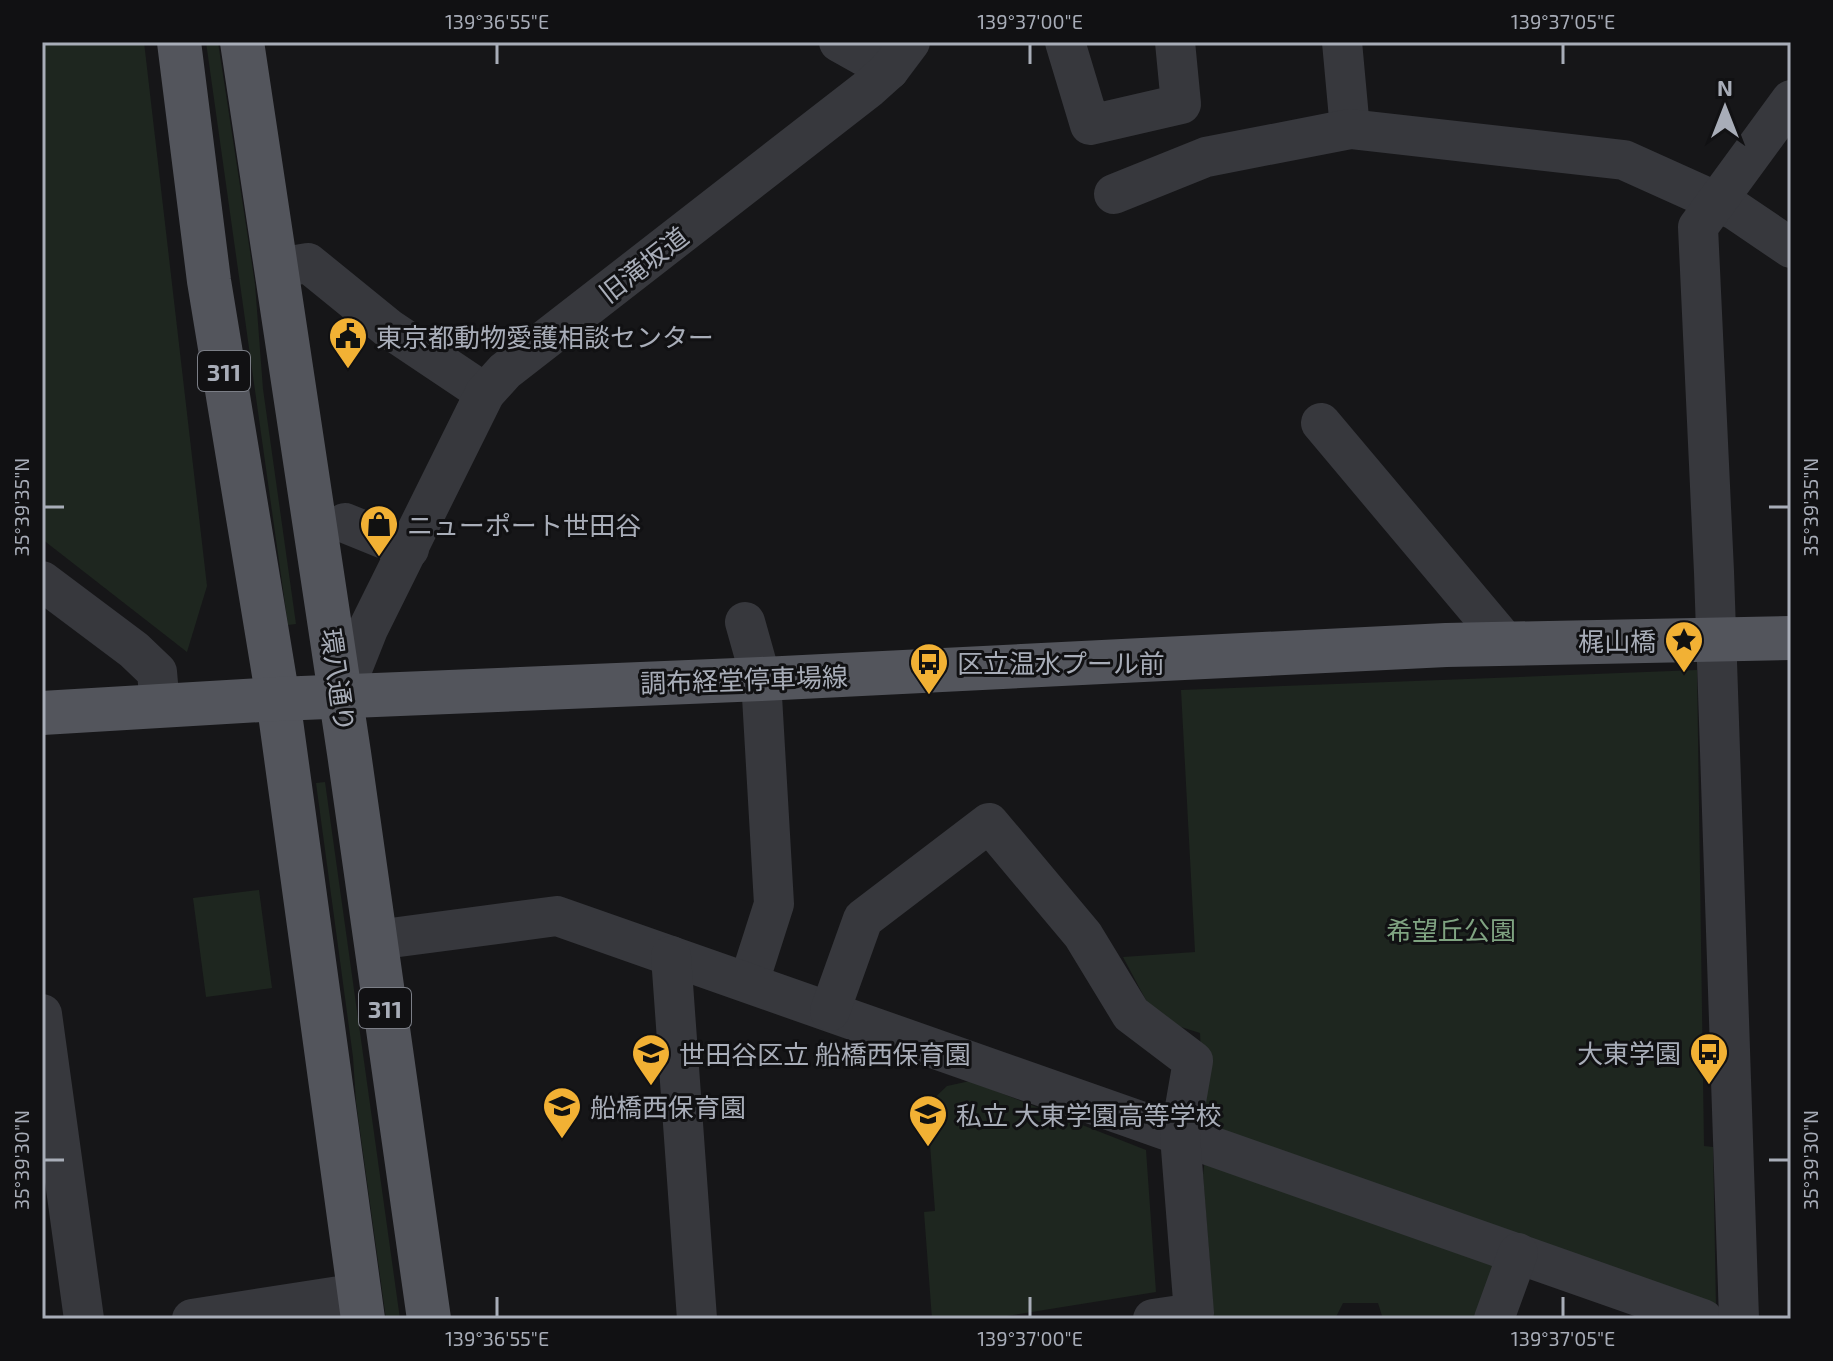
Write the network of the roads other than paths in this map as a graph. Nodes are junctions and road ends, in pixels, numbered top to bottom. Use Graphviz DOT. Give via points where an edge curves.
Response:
graph roads {
  1 [pos="179,42"];
  2 [pos="242,42"];
  3 [pos="839,42"];
  4 [pos="1065,42"];
  5 [pos="1175,42"];
  6 [pos="1342,42"];
  7 [pos="889,67"];
  8 [pos="1791,100"];
  9 [pos="1350,129"];
  10 [pos="1114,194"];
  11 [pos="1716,202"];
  12 [pos="1791,248"];
  13 [pos="278,268"];
  14 [pos="485,393"];
  15 [pos="1321,423"];
  16 [pos="345,523"];
  17 [pos="409,549"];
  18 [pos="42,581"];
  19 [pos="745,622"];
  20 [pos="1791,638"];
  21 [pos="1716,639"];
  22 [pos="1479,644"];
  23 [pos="761,679"];
  24 [pos="341,697"];
  25 [pos="278,699"];
  26 [pos="160,707"];
  27 [pos="42,713"];
  28 [pos="376,940"];
  29 [pos="671,956"];
  30 [pos="749,982"];
  31 [pos="830,1011"];
  32 [pos="42,1014"];
  33 [pos="1180,1136"];
  34 [pos="1518,1253"];
  35 [pos="361,1306"];
  36 [pos="1194,1316"];
  37 [pos="84,1319"];
  38 [pos="192,1319"];
  39 [pos="429,1319"];
  40 [pos="697,1319"];
  41 [pos="1153,1319"];
  42 [pos="1494,1319"];
  43 [pos="1703,1319"];
  44 [pos="1739,1319"];
  1 -- 25 [label="main road, 311" via="209,281"];
  2 -- 13 [label="main road, 環八通り / 311"];
  3 -- 7 [label="street"];
  4 -- 5 [label="street" via="1090,125 1181,104"];
  6 -- 9 [label="street"];
  7 -- 14 [label="street, 旧滝坂道" via="505,371"];
  8 -- 11 [label="street"];
  9 -- 10 [label="street" via="1206,157"];
  9 -- 11 [label="street" via="1624,160"];
  11 -- 12 [label="street"];
  11 -- 21 [label="street" via="1698,227"];
  13 -- 14 [label="street" via="308,263 388,328"];
  13 -- 24 [label="main road, 環八通り / 311"];
  14 -- 17 [label="street, 旧滝坂道"];
  15 -- 22 [label="street"];
  16 -- 17 [label="street"];
  17 -- 24 [label="street, 旧滝坂道"];
  18 -- 26 [label="street" via="157,672"];
  19 -- 23 [label="street"];
  20 -- 21 [label="main road, 調布経堂停車場線"];
  21 -- 22 [label="main road, 調布経堂停車場線"];
  21 -- 44 [label="street"];
  22 -- 23 [label="main road, 調布経堂停車場線"];
  23 -- 24 [label="main road, 調布経堂停車場線"];
  23 -- 30 [label="street" via="774,904"];
  24 -- 25 [label="main road, 調布経堂停車場線"];
  24 -- 28 [label="main road, 環八通り / 311"];
  25 -- 26 [label="main road, 調布経堂停車場線"];
  25 -- 35 [label="main road, 311"];
  26 -- 27 [label="main road, 調布経堂停車場線"];
  28 -- 29 [label="street" via="557,916"];
  28 -- 39 [label="main road, 環八通り / 311"];
  29 -- 30 [label="street"];
  29 -- 40 [label="street"];
  30 -- 31 [label="street"];
  31 -- 33 [label="street"];
  31 -- 33 [label="street" via="863,919 989,823 1083,935 1131,1014 1193,1061"];
  32 -- 37 [label="street"];
  33 -- 34 [label="street"];
  33 -- 36 [label="street"];
  34 -- 42 [label="street"];
  34 -- 43 [label="street"];
  35 -- 38 [label="street"];
  36 -- 41 [label="street"];
}
